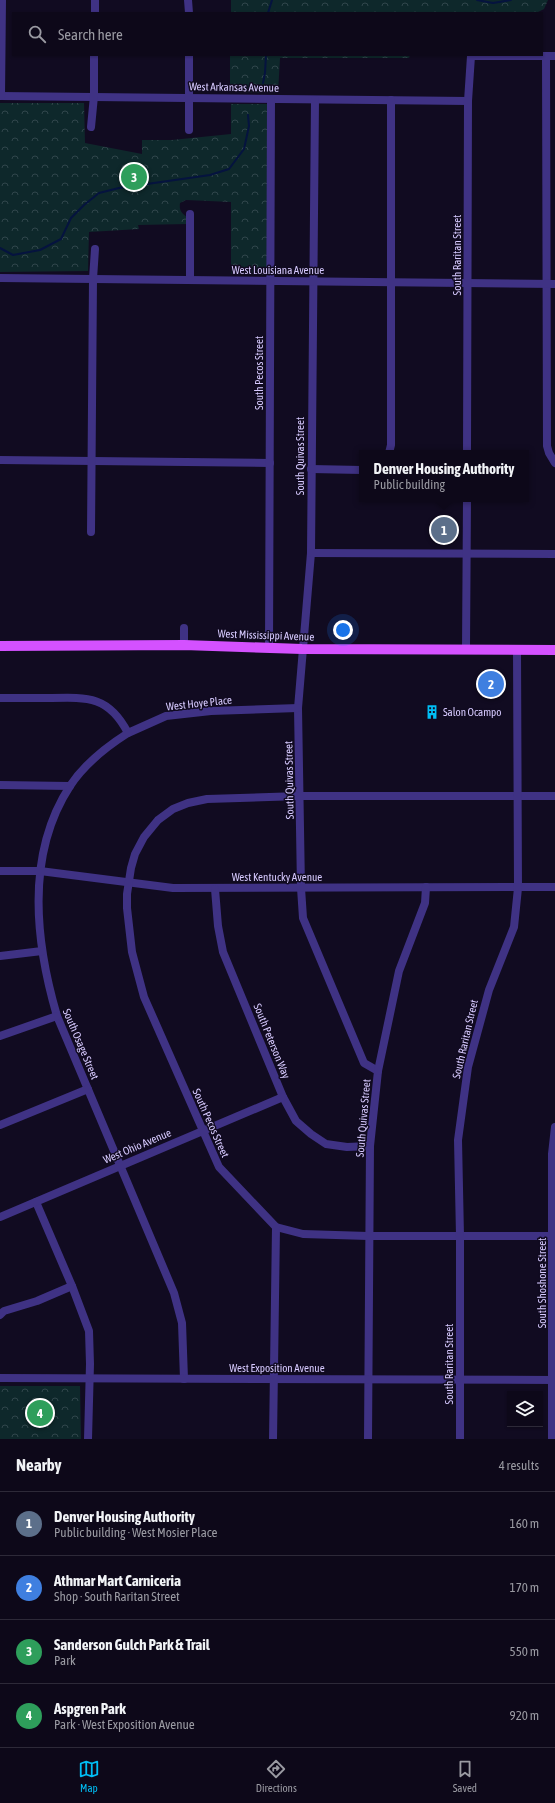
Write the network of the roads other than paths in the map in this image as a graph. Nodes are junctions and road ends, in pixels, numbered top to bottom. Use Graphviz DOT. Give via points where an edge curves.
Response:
graph roads {
  1 [pos="2,0"];
  2 [pos="95,0"];
  3 [pos="188,0"];
  4 [pos="94,12"];
  5 [pos="188,12"];
  6 [pos="94,56"];
  7 [pos="189,56"];
  8 [pos="551,56"];
  9 [pos="0,96"];
  10 [pos="94,96"];
  11 [pos="189,98"];
  12 [pos="271,99"];
  13 [pos="315,100"];
  14 [pos="391,100"];
  15 [pos="468,101"];
  16 [pos="91,127"];
  17 [pos="189,130"];
  18 [pos="190,214"];
  19 [pos="96,249"];
  20 [pos="0,278"];
  21 [pos="93,280"];
  22 [pos="190,280"];
  23 [pos="271,281"];
  24 [pos="313,281"];
  25 [pos="392,282"];
  26 [pos="467,283"];
  27 [pos="546,284"];
  28 [pos="555,284"];
  29 [pos="390,450"];
  30 [pos="467,450"];
  31 [pos="0,460"];
  32 [pos="91,461"];
  33 [pos="270,463"];
  34 [pos="555,463"];
  35 [pos="311,470"];
  36 [pos="359,470"];
  37 [pos="467,502"];
  38 [pos="91,532"];
  39 [pos="467,552"];
  40 [pos="311,553"];
  41 [pos="555,554"];
  42 [pos="184,628"];
  43 [pos="184,645"];
  44 [pos="0,646"];
  45 [pos="269,648"];
  46 [pos="302,649"];
  47 [pos="466,650"];
  48 [pos="517,650"];
  49 [pos="555,650"];
  50 [pos="0,698"];
  51 [pos="298,708"];
  52 [pos="128,733"];
  53 [pos="0,785"];
  54 [pos="70,786"];
  55 [pos="300,796"];
  56 [pos="518,796"];
  57 [pos="555,796"];
  58 [pos="0,871"];
  59 [pos="40,872"];
  60 [pos="128,882"];
  61 [pos="426,887"];
  62 [pos="555,887"];
  63 [pos="215,888"];
  64 [pos="301,888"];
  65 [pos="518,888"];
  66 [pos="42,951"];
  67 [pos="0,956"];
  68 [pos="57,1016"];
  69 [pos="0,1036"];
  70 [pos="378,1071"];
  71 [pos="88,1089"];
  72 [pos="283,1097"];
  73 [pos="0,1125"];
  74 [pos="555,1127"];
  75 [pos="202,1130"];
  76 [pos="370,1146"];
  77 [pos="120,1166"];
  78 [pos="36,1202"];
  79 [pos="0,1217"];
  80 [pos="276,1227"];
  81 [pos="368,1236"];
  82 [pos="460,1236"];
  83 [pos="554,1236"];
  84 [pos="72,1286"];
  85 [pos="0,1315"];
  86 [pos="0,1378"];
  87 [pos="90,1379"];
  88 [pos="184,1379"];
  89 [pos="273,1379"];
  90 [pos="368,1379"];
  91 [pos="460,1379"];
  92 [pos="554,1380"];
  93 [pos="88,1439"];
  94 [pos="273,1439"];
  95 [pos="368,1439"];
  96 [pos="460,1439"];
  97 [pos="552,1439"];
  1 -- 9 [label="street"];
  2 -- 4 [label="street"];
  3 -- 5 [label="street"];
  6 -- 10 [label="street"];
  7 -- 11 [label="street"];
  8 -- 15 [label="street, South Raritan Street" via="471,56"];
  8 -- 27 [label="street"];
  9 -- 10 [label="street, West Arkansas Avenue"];
  10 -- 11 [label="street, West Arkansas Avenue"];
  10 -- 16 [label="street"];
  11 -- 12 [label="street, West Arkansas Avenue"];
  11 -- 17 [label="street"];
  12 -- 13 [label="street, West Arkansas Avenue"];
  12 -- 23 [label="street, South Pecos Street"];
  13 -- 14 [label="street, West Arkansas Avenue"];
  13 -- 24 [label="street, South Quivas Street"];
  14 -- 15 [label="street, West Arkansas Avenue"];
  14 -- 25 [label="street"];
  15 -- 26 [label="street, South Raritan Street"];
  18 -- 22 [label="street"];
  19 -- 21 [label="street"];
  20 -- 21 [label="street, West Louisiana Avenue"];
  21 -- 22 [label="street, West Louisiana Avenue"];
  21 -- 32 [label="street"];
  22 -- 23 [label="street, West Louisiana Avenue"];
  23 -- 24 [label="street, West Louisiana Avenue"];
  23 -- 33 [label="street, South Pecos Street"];
  24 -- 25 [label="street, West Louisiana Avenue"];
  24 -- 35 [label="street, South Quivas Street"];
  25 -- 26 [label="street, West Louisiana Avenue"];
  25 -- 29 [label="street"];
  26 -- 27 [label="street, West Louisiana Avenue"];
  26 -- 30 [label="street, South Raritan Street"];
  27 -- 28 [label="street, West Louisiana Avenue"];
  27 -- 34 [label="street" via="547,446"];
  31 -- 32 [label="street"];
  32 -- 33 [label="street"];
  32 -- 38 [label="street"];
  33 -- 45 [label="street, South Pecos Street"];
  35 -- 36 [label="street"];
  35 -- 40 [label="street, South Quivas Street"];
  37 -- 39 [label="street"];
  39 -- 40 [label="street"];
  39 -- 41 [label="street"];
  39 -- 47 [label="street"];
  40 -- 46 [label="street, South Quivas Street"];
  42 -- 43 [label="street"];
  43 -- 44 [label="main road, West Mississippi Avenue"];
  43 -- 45 [label="main road, West Mississippi Avenue"];
  45 -- 46 [label="main road, West Mississippi Avenue"];
  46 -- 47 [label="main road, West Mississippi Avenue"];
  46 -- 51 [label="street, South Quivas Street"];
  47 -- 48 [label="main road, West Mississippi Avenue"];
  48 -- 49 [label="main road, West Mississippi Avenue"];
  48 -- 56 [label="street, South Raritan Street"];
  50 -- 52 [label="street" via="69,697 92,700 116,713"];
  51 -- 52 [label="street, West Hoye Place" via="211,711 166,716"];
  51 -- 55 [label="street, South Quivas Street"];
  52 -- 54 [label="street, South Osage Street" via="95,757"];
  53 -- 54 [label="street"];
  54 -- 59 [label="street, South Osage Street" via="50,828"];
  55 -- 56 [label="street, South Pecos Street"];
  55 -- 60 [label="street, South Pecos Street" via="207,798 188,803 165,814 152,826 139,845"];
  55 -- 64 [label="street, South Quivas Street"];
  56 -- 57 [label="street, South Pecos Street"];
  56 -- 65 [label="street, South Raritan Street"];
  58 -- 59 [label="street, West Kentucky Avenue"];
  59 -- 60 [label="street, West Kentucky Avenue"];
  59 -- 66 [label="street, South Osage Street" via="38,911"];
  60 -- 63 [label="street, West Kentucky Avenue" via="173,888"];
  60 -- 75 [label="street, South Pecos Street" via="129,936 144,997"];
  61 -- 64 [label="street, West Kentucky Avenue"];
  61 -- 65 [label="street, West Kentucky Avenue"];
  61 -- 70 [label="street" via="425,902 399,971"];
  62 -- 65 [label="street, West Kentucky Avenue"];
  63 -- 64 [label="street, West Kentucky Avenue"];
  63 -- 72 [label="street, South Peterson Way" via="218,926 224,952"];
  64 -- 70 [label="street, South Quivas Street" via="303,918 321,963 364,1063"];
  65 -- 82 [label="street, South Raritan Street" via="514,927 489,990 468,1067 458,1140"];
  66 -- 67 [label="street"];
  66 -- 68 [label="street, South Osage Street" via="48,987"];
  68 -- 69 [label="street"];
  68 -- 71 [label="street, South Osage Street"];
  70 -- 76 [label="street, South Quivas Street"];
  71 -- 73 [label="street"];
  71 -- 77 [label="street, South Osage Street"];
  72 -- 75 [label="street, West Ohio Avenue"];
  72 -- 76 [label="street, South Peterson Way" via="296,1121 319,1140 347,1147"];
  74 -- 83 [label="street, South Shoshone Street" via="552,1154"];
  75 -- 77 [label="street, West Ohio Avenue"];
  75 -- 80 [label="street, South Pecos Street" via="219,1167"];
  76 -- 81 [label="street, South Quivas Street"];
  77 -- 78 [label="street, West Ohio Avenue"];
  77 -- 88 [label="street, South Osage Street" via="179,1308"];
  78 -- 79 [label="street, West Ohio Avenue"];
  78 -- 84 [label="street"];
  80 -- 81 [label="street" via="303,1234"];
  80 -- 89 [label="street"];
  81 -- 82 [label="street"];
  81 -- 90 [label="street, South Quivas Street"];
  82 -- 83 [label="street"];
  82 -- 91 [label="street, South Raritan Street"];
  83 -- 92 [label="street, South Shoshone Street"];
  84 -- 85 [label="street" via="37,1301 4,1311"];
  84 -- 87 [label="street" via="89,1331"];
  86 -- 87 [label="street, West Exposition Avenue"];
  87 -- 88 [label="street, West Exposition Avenue"];
  87 -- 93 [label="street"];
  88 -- 89 [label="street, West Exposition Avenue"];
  89 -- 90 [label="street, West Exposition Avenue"];
  89 -- 94 [label="street"];
  90 -- 91 [label="street, West Exposition Avenue"];
  90 -- 95 [label="street, South Quivas Street"];
  91 -- 92 [label="street, West Exposition Avenue"];
  91 -- 96 [label="street, South Raritan Street"];
  92 -- 97 [label="street, South Shoshone Street"];
}
